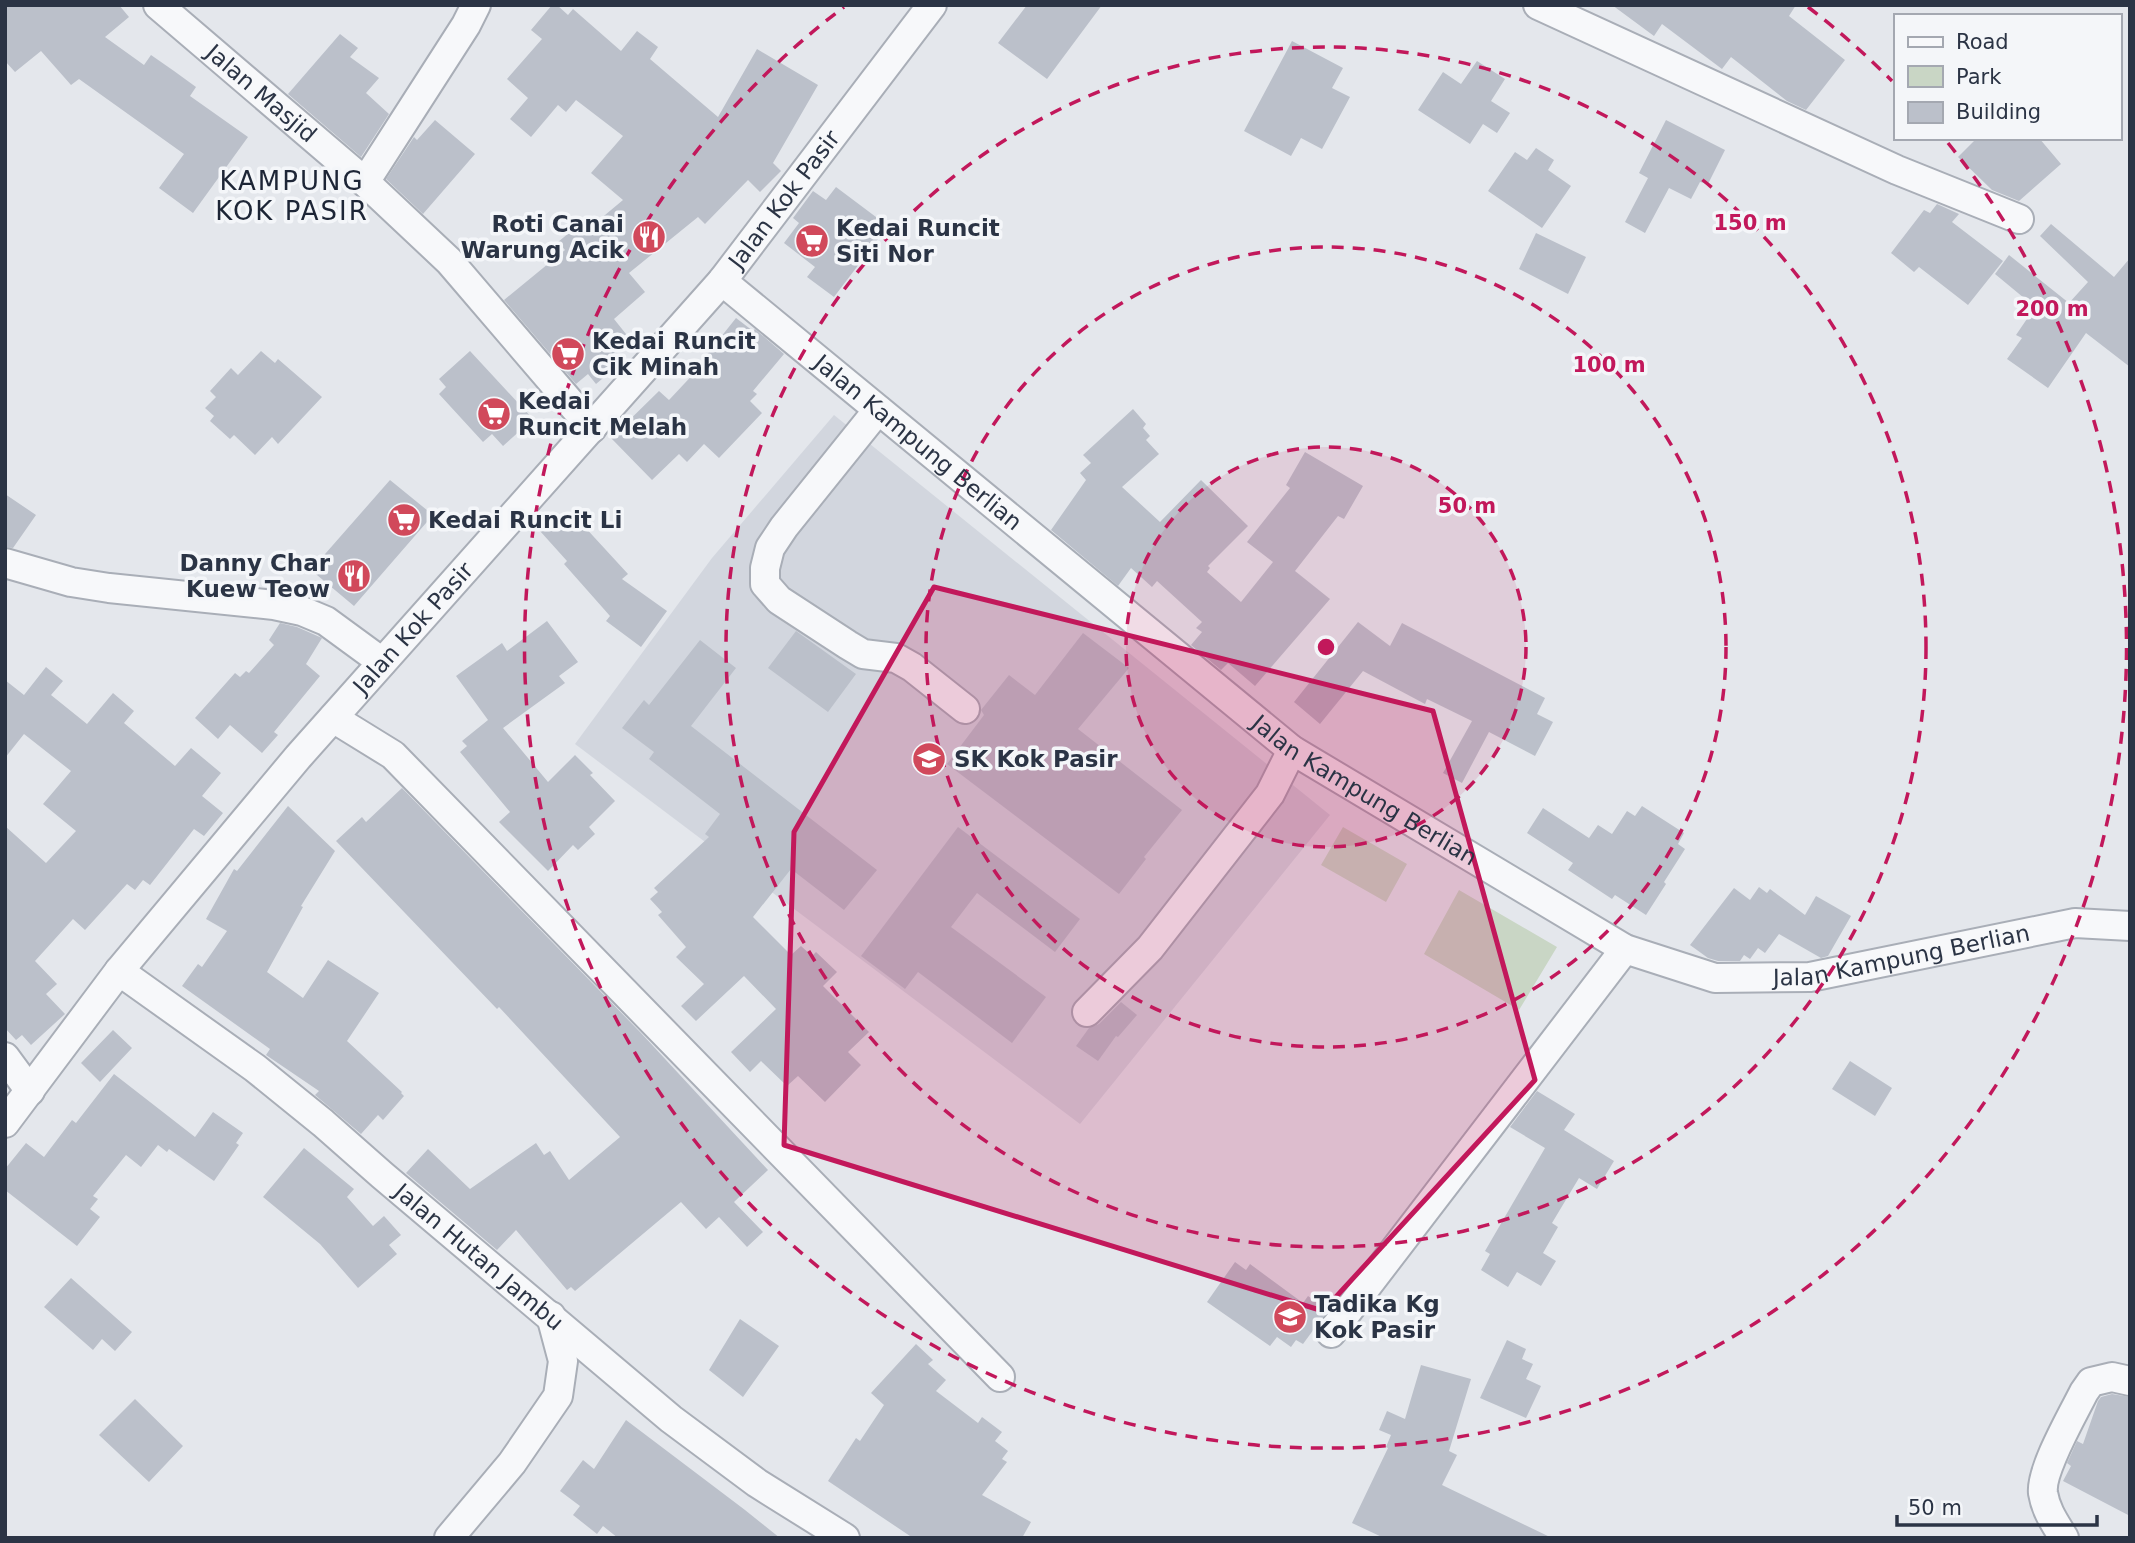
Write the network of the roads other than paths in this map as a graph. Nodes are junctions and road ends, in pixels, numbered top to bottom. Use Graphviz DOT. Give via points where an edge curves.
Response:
graph roads {
  1 [pos="158,5"];
  2 [pos="476,5"];
  3 [pos="932,5"];
  4 [pos="1538,5"];
  5 [pos="365,182"];
  6 [pos="2019,219"];
  7 [pos="722,281"];
  8 [pos="878,410"];
  9 [pos="592,428"];
  10 [pos="5,563"];
  11 [pos="383,662"];
  12 [pos="965,709"];
  13 [pos="333,718"];
  14 [pos="1292,750"];
  15 [pos="2130,926"];
  16 [pos="1625,949"];
  17 [pos="119,971"];
  18 [pos="1087,1012"];
  19 [pos="5,1057"];
  20 [pos="30,1091"];
  21 [pos="5,1123"];
  22 [pos="551,1316"];
  23 [pos="1331,1333"];
  24 [pos="1000,1377"];
  25 [pos="2130,1381"];
  26 [pos="449,1538"];
  27 [pos="845,1538"];
  28 [pos="2064,1538"];
  1 -- 5 [label="street, Jalan Masjid"];
  2 -- 5 [label="street"];
  3 -- 7 [label="street, Jalan Kok Pasir"];
  4 -- 6 [label="street" via="1897,170"];
  5 -- 9 [label="street, Jalan Masjid" via="449,261"];
  7 -- 8 [label="street, Jalan Kampung Berlian"];
  7 -- 9 [label="street, Jalan Kok Pasir"];
  8 -- 12 [label="street" via="783,527 770,548 765,584 779,600 848,645 863,654 896,658"];
  8 -- 14 [label="street, Jalan Kampung Berlian"];
  9 -- 11 [label="street, Jalan Kok Pasir"];
  10 -- 11 [label="street" via="71,582 302,611 326,621"];
  11 -- 13 [label="street, Jalan Kok Pasir"];
  13 -- 17 [label="street, Jalan Kok Pasir"];
  13 -- 24 [label="street" via="393,755"];
  14 -- 16 [label="street, Jalan Kampung Berlian"];
  14 -- 18 [label="street" via="1270,794 1150,948"];
  15 -- 16 [label="street, Jalan Kampung Berlian" via="2075,923 1810,977 1715,978"];
  16 -- 23 [label="street"];
  17 -- 20 [label="street, Jalan Kok Pasir"];
  17 -- 22 [label="street, Jalan Hutan Jambu" via="255,1068"];
  19 -- 20 [label="street"];
  20 -- 21 [label="street, Jalan Kok Pasir"];
  22 -- 26 [label="street" via="563,1361 558,1396 512,1463"];
  22 -- 27 [label="street, Jalan Hutan Jambu" via="671,1419 757,1483"];
  25 -- 28 [label="street" via="2112,1377 2091,1382 2044,1475 2042,1491 2049,1514"];
}
